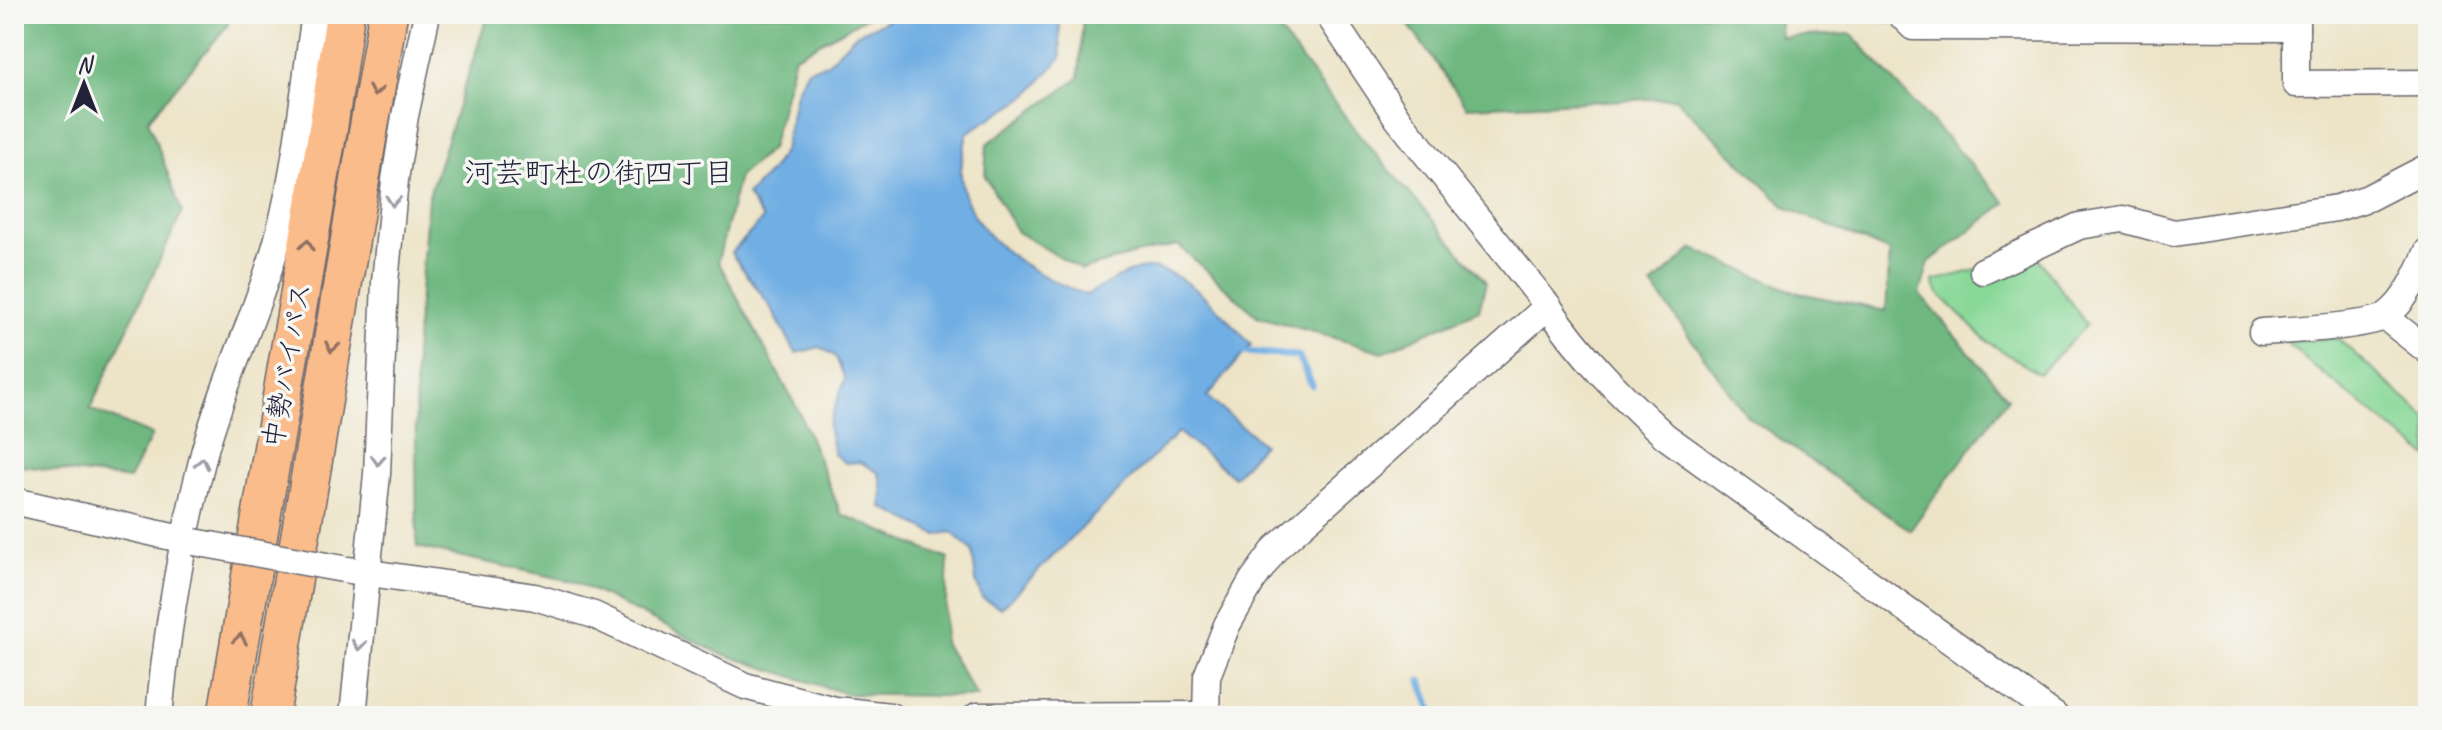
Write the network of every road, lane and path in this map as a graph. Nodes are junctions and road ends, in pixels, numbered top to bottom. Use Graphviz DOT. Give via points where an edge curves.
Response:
graph roads {
  1 [pos="315,14"];
  2 [pos="345,14"];
  3 [pos="388,14"];
  4 [pos="427,14"];
  5 [pos="1328,14"];
  6 [pos="1900,14"];
  7 [pos="2296,21"];
  8 [pos="2428,83"];
  9 [pos="2428,167"];
  10 [pos="2428,251"];
  11 [pos="1983,271"];
  12 [pos="1548,306"];
  13 [pos="2385,317"];
  14 [pos="2262,332"];
  15 [pos="2428,351"];
  16 [pos="14,501"];
  17 [pos="189,541"];
  18 [pos="355,571"];
  19 [pos="1206,715"];
  20 [pos="159,716"];
  21 [pos="227,716"];
  22 [pos="270,716"];
  23 [pos="353,716"];
  24 [pos="890,716"];
  25 [pos="977,716"];
  26 [pos="2055,716"];
  17 -- 1 [label="street, one-way" via="205,451 272,258 286,202"];
  21 -- 2 [label="highway, 中勢バイパス, one-way"];
  3 -- 22 [label="highway, 中勢バイパス, one-way"];
  4 -- 18 [label="street, one-way" via="395,180 377,474"];
  5 -- 12 [label="street" via="1398,119"];
  6 -- 7 [label="street" via="1913,27"];
  7 -- 8 [label="street" via="2296,84"];
  9 -- 11 [label="street" via="2337,208 2174,233 2123,219 2079,226"];
  10 -- 13 [label="street" via="2408,291"];
  12 -- 19 [label="street" via="1276,548 1227,625 1207,676"];
  12 -- 26 [label="street" via="1620,394 1665,436"];
  13 -- 14 [label="street"];
  13 -- 15 [label="street"];
  16 -- 17 [label="street"];
  17 -- 18 [label="street, bridge"];
  17 -- 20 [label="street"];
  18 -- 23 [label="street, one-way"];
  18 -- 24 [label="street" via="535,597 594,615 745,686 835,710"];
  19 -- 25 [label="street"];
}
